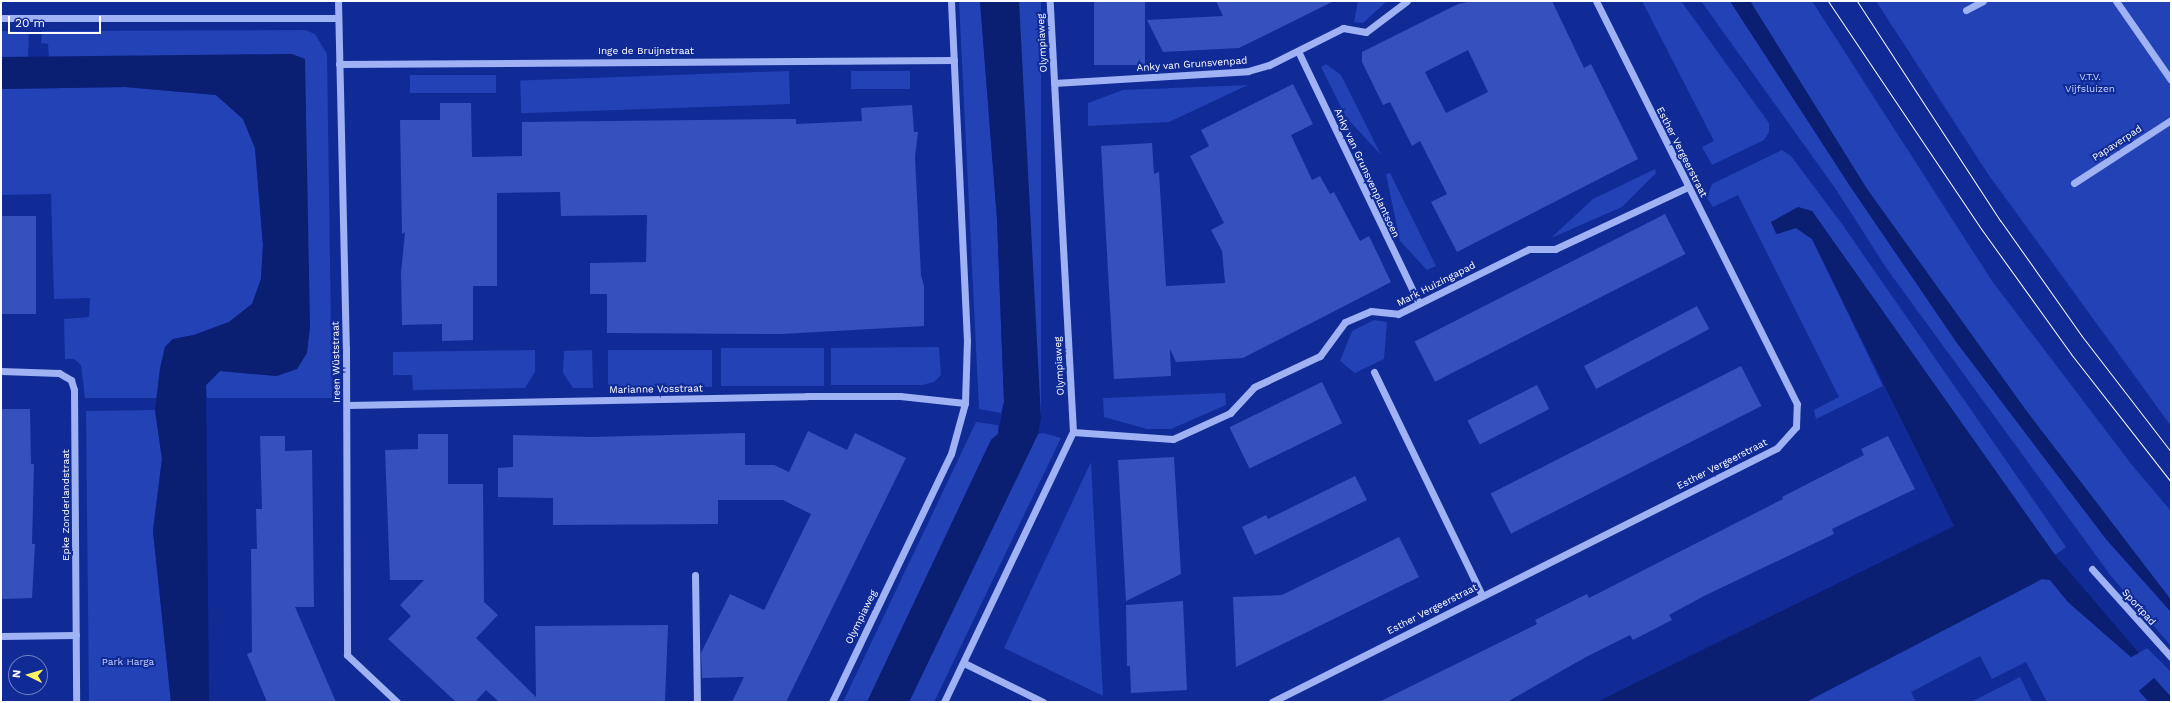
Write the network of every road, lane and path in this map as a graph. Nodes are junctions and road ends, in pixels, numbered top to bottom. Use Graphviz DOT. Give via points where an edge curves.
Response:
graph roads {
  1 [pos="338,1"];
  2 [pos="950,1"];
  3 [pos="1050,1"];
  4 [pos="1407,1"];
  5 [pos="1596,1"];
  6 [pos="1983,1"];
  7 [pos="2116,1"];
  8 [pos="1966,10"];
  9 [pos="1,18"];
  10 [pos="338,18"];
  11 [pos="1298,51"];
  12 [pos="954,60"];
  13 [pos="339,64"];
  14 [pos="2171,80"];
  15 [pos="1054,83"];
  16 [pos="2171,120"];
  17 [pos="2074,183"];
  18 [pos="1688,187"];
  19 [pos="1419,304"];
  20 [pos="1,371"];
  21 [pos="1374,372"];
  22 [pos="965,404"];
  23 [pos="347,405"];
  24 [pos="1073,432"];
  25 [pos="2092,569"];
  26 [pos="695,574"];
  27 [pos="1482,595"];
  28 [pos="76,635"];
  29 [pos="1,636"];
  30 [pos="2171,658"];
  31 [pos="964,663"];
  32 [pos="76,702"];
  33 [pos="397,702"];
  34 [pos="697,702"];
  35 [pos="832,702"];
  36 [pos="944,702"];
  37 [pos="1043,702"];
  38 [pos="1272,702"];
  1 -- 10 [label="street, Ireen Wüststraat"];
  2 -- 12 [label="street, Olympiaweg"];
  3 -- 15 [label="street, Olympiaweg"];
  4 -- 11 [label="street, Anky van Grunsvenpad" via="1366,32 1343,28"];
  5 -- 18 [label="street, Esther Vergeerstraat"];
  6 -- 8 [label="street"];
  7 -- 14 [label="street"];
  9 -- 10 [label="street"];
  10 -- 13 [label="street, Ireen Wüststraat"];
  11 -- 15 [label="street, Anky van Grunsvenpad" via="1248,71"];
  11 -- 19 [label="street, Anky van Grunsvenplantsoen"];
  12 -- 13 [label="street, Inge de Bruijnstraat"];
  12 -- 22 [label="street, Olympiaweg" via="967,340"];
  13 -- 23 [label="street, Ireen Wüststraat"];
  15 -- 24 [label="street, Olympiaweg"];
  16 -- 17 [label="street, Papaverpad"];
  18 -- 19 [label="street, Mark Huizingapad" via="1555,249 1529,249"];
  18 -- 27 [label="street, Esther Vergeerstraat" via="1797,404 1796,428 1777,448"];
  19 -- 24 [label="street, Mark Huizingapad" via="1398,314 1371,311 1345,322 1320,356 1254,387 1230,412 1173,439"];
  20 -- 28 [label="street, Epke Zonderlandstraat" via="59,373 71,380 74,390"];
  21 -- 27 [label="street"];
  22 -- 23 [label="street, Marianne Vosstraat" via="900,396 814,396"];
  22 -- 35 [label="street, Olympiaweg" via="950,454"];
  23 -- 33 [label="street, Ireen Wüststraat" via="347,655"];
  24 -- 31 [label="street, Olympiaweg"];
  25 -- 30 [label="street, Sportpad"];
  26 -- 34 [label="street"];
  27 -- 38 [label="street, Esther Vergeerstraat"];
  28 -- 29 [label="street"];
  28 -- 32 [label="street, Epke Zonderlandstraat"];
  31 -- 36 [label="street, Olympiaweg"];
  31 -- 37 [label="street"];
}
